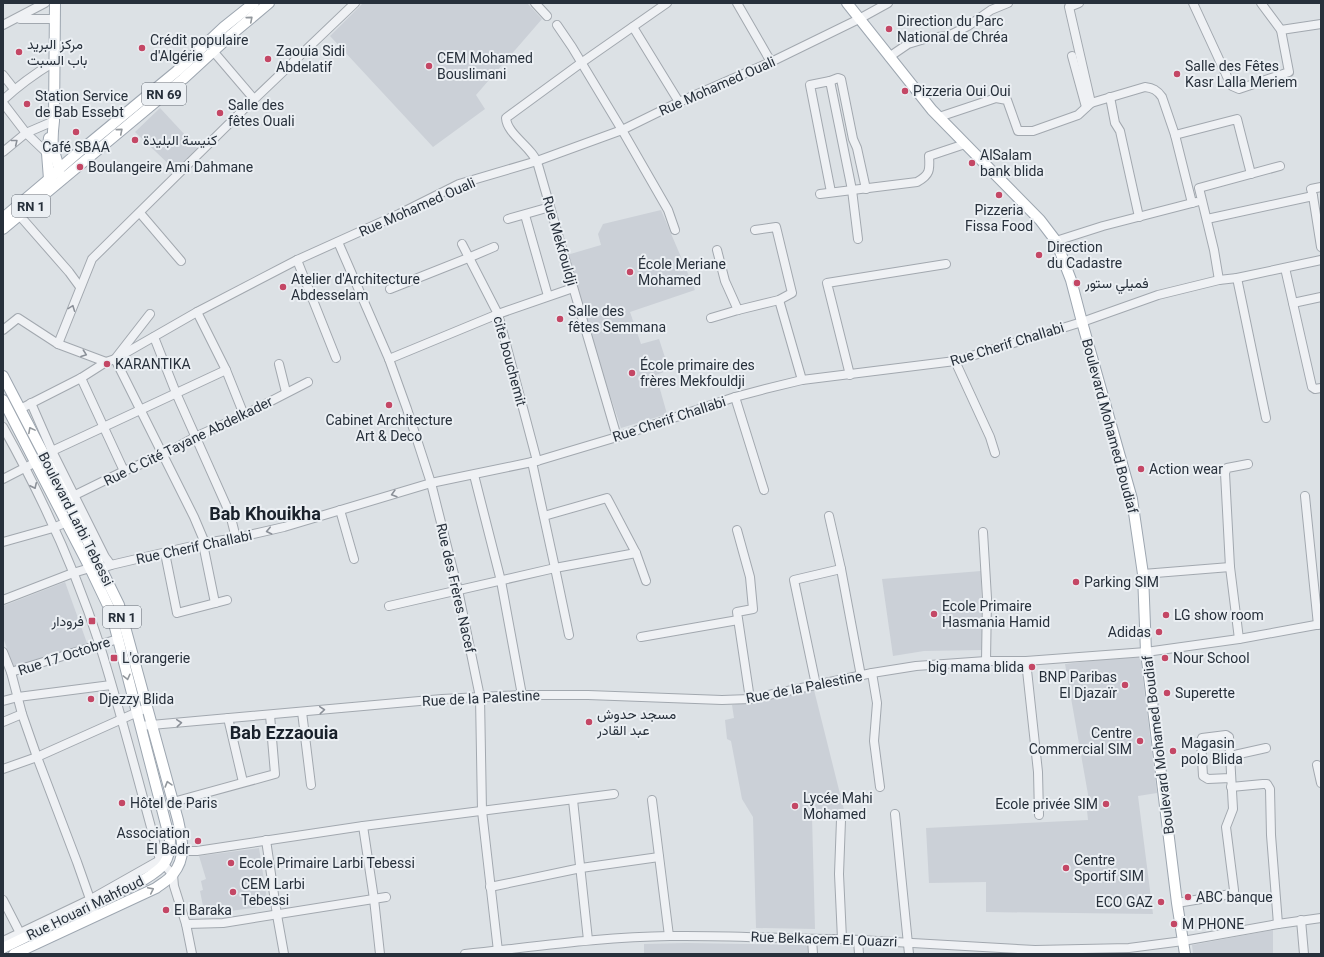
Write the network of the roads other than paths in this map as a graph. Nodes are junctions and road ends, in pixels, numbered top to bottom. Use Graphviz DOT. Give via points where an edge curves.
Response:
graph roads {
  1 [pos="45,3"];
  2 [pos="55,3"];
  3 [pos="254,3"];
  4 [pos="269,3"];
  5 [pos="355,3"];
  6 [pos="534,3"];
  7 [pos="667,3"];
  8 [pos="737,3"];
  9 [pos="847,3"];
  10 [pos="888,3"];
  11 [pos="1008,3"];
  12 [pos="1079,3"];
  13 [pos="1192,3"];
  14 [pos="1261,3"];
  15 [pos="547,16"];
  16 [pos="54,19"];
  17 [pos="859,19"];
  18 [pos="15,20"];
  19 [pos="4,22"];
  20 [pos="1321,24"];
  21 [pos="557,25"];
  22 [pos="633,27"];
  23 [pos="1281,30"];
  24 [pos="213,51"];
  25 [pos="1072,56"];
  26 [pos="889,57"];
  27 [pos="54,62"];
  28 [pos="771,62"];
  29 [pos="581,63"];
  30 [pos="3,75"];
  31 [pos="830,81"];
  32 [pos="14,89"];
  33 [pos="1110,97"];
  34 [pos="254,99"];
  35 [pos="3,101"];
  36 [pos="679,102"];
  37 [pos="1089,105"];
  38 [pos="939,117"];
  39 [pos="54,120"];
  40 [pos="622,130"];
  41 [pos="26,133"];
  42 [pos="1175,135"];
  43 [pos="965,144"];
  44 [pos="3,152"];
  45 [pos="50,152"];
  46 [pos="74,156"];
  47 [pos="537,160"];
  48 [pos="1280,166"];
  49 [pos="59,168"];
  50 [pos="1251,174"];
  51 [pos="53,181"];
  52 [pos="1321,187"];
  53 [pos="866,188"];
  54 [pos="852,190"];
  55 [pos="831,192"];
  56 [pos="820,194"];
  57 [pos="1313,196"];
  58 [pos="1202,200"];
  59 [pos="1192,203"];
  60 [pos="550,207"];
  61 [pos="140,213"];
  62 [pos="525,215"];
  63 [pos="20,216"];
  64 [pos="1139,217"];
  65 [pos="3,218"];
  66 [pos="1207,219"];
  67 [pos="508,220"];
  68 [pos="3,229"];
  69 [pos="675,230"];
  70 [pos="755,230"];
  71 [pos="858,239"];
  72 [pos="1056,241"];
  73 [pos="338,242"];
  74 [pos="462,244"];
  75 [pos="494,247"];
  76 [pos="1321,247"];
  77 [pos="717,250"];
  78 [pos="468,258"];
  79 [pos="297,260"];
  80 [pos="1321,260"];
  81 [pos="181,261"];
  82 [pos="946,264"];
  83 [pos="1285,268"];
  84 [pos="1237,278"];
  85 [pos="1219,280"];
  86 [pos="80,288"];
  87 [pos="573,288"];
  88 [pos="390,289"];
  89 [pos="548,296"];
  90 [pos="1321,297"];
  91 [pos="779,300"];
  92 [pos="1293,303"];
  93 [pos="738,310"];
  94 [pos="197,312"];
  95 [pos="150,314"];
  96 [pos="498,314"];
  97 [pos="711,318"];
  98 [pos="1082,322"];
  99 [pos="3,330"];
  100 [pos="154,337"];
  101 [pos="58,344"];
  102 [pos="336,358"];
  103 [pos="115,359"];
  104 [pos="389,359"];
  105 [pos="955,361"];
  106 [pos="106,362"];
  107 [pos="279,364"];
  108 [pos="226,370"];
  109 [pos="850,375"];
  110 [pos="3,376"];
  111 [pos="81,378"];
  112 [pos="802,380"];
  113 [pos="308,382"];
  114 [pos="1321,388"];
  115 [pos="286,392"];
  116 [pos="176,393"];
  117 [pos="735,397"];
  118 [pos="3,400"];
  119 [pos="31,403"];
  120 [pos="20,409"];
  121 [pos="140,410"];
  122 [pos="244,415"];
  123 [pos="1266,418"];
  124 [pos="3,426"];
  125 [pos="104,427"];
  126 [pos="195,437"];
  127 [pos="617,437"];
  128 [pos="48,453"];
  129 [pos="994,453"];
  130 [pos="163,456"];
  131 [pos="36,462"];
  132 [pos="534,462"];
  133 [pos="1248,464"];
  134 [pos="26,468"];
  135 [pos="124,471"];
  136 [pos="474,475"];
  137 [pos="3,479"];
  138 [pos="431,483"];
  139 [pos="764,490"];
  140 [pos="1305,496"];
  141 [pos="71,497"];
  142 [pos="340,510"];
  143 [pos="544,516"];
  144 [pos="829,516"];
  145 [pos="67,522"];
  146 [pos="53,528"];
  147 [pos="737,530"];
  148 [pos="983,532"];
  149 [pos="236,538"];
  150 [pos="3,542"];
  151 [pos="204,544"];
  152 [pos="165,553"];
  153 [pos="636,553"];
  154 [pos="354,559"];
  155 [pos="1230,567"];
  156 [pos="556,568"];
  157 [pos="99,569"];
  158 [pos="841,569"];
  159 [pos="73,573"];
  160 [pos="1143,574"];
  161 [pos="501,581"];
  162 [pos="646,582"];
  163 [pos="458,590"];
  164 [pos="3,600"];
  165 [pos="227,600"];
  166 [pos="216,603"];
  167 [pos="389,606"];
  168 [pos="738,620"];
  169 [pos="1320,625"];
  170 [pos="568,635"];
  171 [pos="640,638"];
  172 [pos="118,639"];
  173 [pos="1239,639"];
  174 [pos="99,645"];
  175 [pos="3,652"];
  176 [pos="1146,652"];
  177 [pos="986,661"];
  178 [pos="1026,661"];
  179 [pos="11,672"];
  180 [pos="872,673"];
  181 [pos="860,676"];
  182 [pos="816,684"];
  183 [pos="111,685"];
  184 [pos="522,695"];
  185 [pos="18,697"];
  186 [pos="480,697"];
  187 [pos="750,699"];
  188 [pos="3,701"];
  189 [pos="146,708"];
  190 [pos="302,712"];
  191 [pos="136,713"];
  192 [pos="22,714"];
  193 [pos="270,715"];
  194 [pos="228,718"];
  195 [pos="121,720"];
  196 [pos="3,722"];
  197 [pos="151,725"];
  198 [pos="140,726"];
  199 [pos="1266,748"];
  200 [pos="1230,756"];
  201 [pos="37,757"];
  202 [pos="1317,765"];
  203 [pos="3,769"];
  204 [pos="1230,778"];
  205 [pos="243,782"];
  206 [pos="1321,782"];
  207 [pos="311,785"];
  208 [pos="880,787"];
  209 [pos="1231,787"];
  210 [pos="614,794"];
  211 [pos="573,800"];
  212 [pos="652,800"];
  213 [pos="173,802"];
  214 [pos="482,811"];
  215 [pos="895,814"];
  216 [pos="1039,815"];
  217 [pos="842,820"];
  218 [pos="363,826"];
  219 [pos="266,840"];
  220 [pos="170,851"];
  221 [pos="183,851"];
  222 [pos="659,857"];
  223 [pos="162,862"];
  224 [pos="581,868"];
  225 [pos="173,875"];
  226 [pos="490,887"];
  227 [pos="386,897"];
  228 [pos="374,899"];
  229 [pos="3,900"];
  230 [pos="92,902"];
  231 [pos="1177,903"];
  232 [pos="277,915"];
  233 [pos="96,916"];
  234 [pos="1321,918"];
  235 [pos="1301,920"];
  236 [pos="186,924"];
  237 [pos="1278,924"];
  238 [pos="20,933"];
  239 [pos="669,936"];
  240 [pos="812,939"];
  241 [pos="842,939"];
  242 [pos="588,940"];
  243 [pos="858,940"];
  244 [pos="1183,940"];
  245 [pos="3,941"];
  246 [pos="908,942"];
  247 [pos="3,949"];
  248 [pos="498,951"];
  249 [pos="6,954"];
  250 [pos="14,954"];
  251 [pos="192,954"];
  252 [pos="284,954"];
  253 [pos="380,954"];
  254 [pos="465,954"];
  255 [pos="470,954"];
  256 [pos="813,954"];
  257 [pos="859,954"];
  258 [pos="909,954"];
  259 [pos="1185,954"];
  260 [pos="1304,954"];
  1 -- 18 [label="street"];
  2 -- 16 [label="main road, RN 1"];
  3 -- 46 [label="main road, RN 69" via="224,27 178,71"];
  24 -- 4 [label="main road, RN 69, one-way"];
  5 -- 34 [label="street"];
  6 -- 15 [label="street"];
  7 -- 22 [label="street"];
  8 -- 28 [label="street"];
  9 -- 17 [label="main road, Boulevard Mohamed Boudiaf"];
  10 -- 17 [label="street, Rue Mohamed Ouali"];
  11 -- 26 [label="street" via="991,10 948,36 908,44"];
  12 -- 37 [label="street" via="1069,7"];
  13 -- 23 [label="street" via="1230,83 1239,89 1289,72"];
  14 -- 23 [label="street"];
  16 -- 18 [label="street"];
  16 -- 27 [label="main road, RN 1"];
  17 -- 26 [label="main road, Boulevard Mohamed Boudiaf"];
  17 -- 28 [label="street, Rue Mohamed Ouali"];
  18 -- 19 [label="street"];
  20 -- 23 [label="street"];
  21 -- 29 [label="street"];
  22 -- 29 [label="street"];
  22 -- 36 [label="street"];
  24 -- 34 [label="street"];
  51 -- 24 [label="main road, RN 69, one-way" via="183,79"];
  25 -- 37 [label="street"];
  26 -- 38 [label="main road, Boulevard Mohamed Boudiaf"];
  27 -- 32 [label="street"];
  27 -- 39 [label="main road, RN 1"];
  28 -- 36 [label="street, Rue Mohamed Ouali"];
  29 -- 40 [label="street"];
  29 -- 47 [label="street" via="506,118 508,126"];
  30 -- 32 [label="street"];
  31 -- 53 [label="street" via="841,79"];
  31 -- 54 [label="street"];
  31 -- 55 [label="street" via="810,85"];
  32 -- 35 [label="street"];
  33 -- 37 [label="street"];
  33 -- 42 [label="street" via="1145,87 1153,88 1162,97"];
  33 -- 64 [label="street"];
  34 -- 61 [label="street"];
  35 -- 41 [label="street"];
  36 -- 40 [label="street, Rue Mohamed Ouali"];
  37 -- 38 [label="street" via="1078,115 1032,131 1018,132 1007,100 996,98"];
  38 -- 43 [label="main road, Boulevard Mohamed Boudiaf"];
  39 -- 41 [label="street"];
  39 -- 45 [label="main road, RN 1"];
  40 -- 47 [label="street, Rue Mohamed Ouali"];
  40 -- 69 [label="street" via="668,210"];
  44 -- 41 [label="street, one-way"];
  41 -- 45 [label="street"];
  42 -- 50 [label="street" via="1237,119"];
  42 -- 59 [label="street"];
  43 -- 53 [label="street" via="929,156 930,170 925,178 917,182"];
  43 -- 72 [label="main road, Boulevard Mohamed Boudiaf" via="1040,220"];
  45 -- 46 [label="main road"];
  45 -- 49 [label="main road, RN 1" via="58,162"];
  45 -- 51 [label="main road, RN 1"];
  46 -- 49 [label="main road, RN 69"];
  47 -- 60 [label="street, Rue Mekfouldji"];
  47 -- 73 [label="street, Rue Mohamed Ouali" via="459,184"];
  48 -- 50 [label="street"];
  49 -- 51 [label="main road, RN 1"];
  50 -- 58 [label="street" via="1199,188"];
  51 -- 63 [label="main road, RN 1"];
  51 -- 65 [label="main road, RN 1"];
  52 -- 57 [label="street" via="1311,189"];
  53 -- 54 [label="street"];
  54 -- 55 [label="street"];
  54 -- 71 [label="street"];
  55 -- 56 [label="street"];
  57 -- 66 [label="street"];
  57 -- 76 [label="street"];
  58 -- 59 [label="street"];
  58 -- 66 [label="street"];
  59 -- 64 [label="street"];
  60 -- 62 [label="street"];
  60 -- 87 [label="street, Rue Mekfouldji"];
  61 -- 81 [label="street"];
  61 -- 86 [label="street" via="92,259"];
  62 -- 67 [label="street"];
  62 -- 89 [label="street"];
  63 -- 68 [label="main road, RN 1"];
  63 -- 86 [label="street"];
  64 -- 72 [label="street"];
  66 -- 85 [label="street"];
  70 -- 91 [label="street" via="776,227 792,293"];
  72 -- 98 [label="main road, Boulevard Mohamed Boudiaf" via="1071,280"];
  73 -- 79 [label="street, Rue Mohamed Ouali"];
  73 -- 104 [label="street, Rue des Frères Nacef"];
  74 -- 78 [label="street, cite bouchemit"];
  75 -- 78 [label="street"];
  77 -- 93 [label="street"];
  78 -- 88 [label="street"];
  78 -- 96 [label="street, cite bouchemit"];
  79 -- 94 [label="street, Rue Mohamed Ouali"];
  79 -- 102 [label="street"];
  80 -- 83 [label="street, Rue Cherif Challabi"];
  82 -- 109 [label="street" via="827,283"];
  83 -- 84 [label="street, Rue Cherif Challabi"];
  83 -- 92 [label="street"];
  84 -- 85 [label="street, Rue Cherif Challabi"];
  84 -- 123 [label="street"];
  85 -- 98 [label="street, Rue Cherif Challabi" via="1158,295"];
  101 -- 86 [label="street, one-way"];
  87 -- 89 [label="street"];
  87 -- 127 [label="street, Rue Mekfouldji"];
  89 -- 96 [label="street"];
  90 -- 92 [label="street"];
  91 -- 93 [label="street"];
  91 -- 112 [label="street"];
  92 -- 114 [label="street" via="1312,387"];
  93 -- 97 [label="street"];
  94 -- 100 [label="street, Rue Mohamed Ouali"];
  94 -- 108 [label="street"];
  95 -- 103 [label="street"];
  96 -- 104 [label="street"];
  96 -- 132 [label="street, cite bouchemit"];
  98 -- 105 [label="street, Rue Cherif Challabi"];
  98 -- 160 [label="main road, Boulevard Mohamed Boudiaf" via="1132,499"];
  99 -- 101 [label="street" via="18,318"];
  100 -- 103 [label="street, Rue Mohamed Ouali"];
  100 -- 116 [label="street"];
  101 -- 106 [label="street, one-way"];
  103 -- 106 [label="street, Rue Mohamed Ouali"];
  103 -- 121 [label="street"];
  104 -- 138 [label="street, Rue des Frères Nacef"];
  105 -- 109 [label="street, Rue Cherif Challabi"];
  105 -- 129 [label="street" via="990,437"];
  106 -- 111 [label="street, Rue Mohamed Ouali"];
  107 -- 115 [label="street"];
  108 -- 116 [label="street"];
  108 -- 122 [label="street"];
  109 -- 112 [label="street, Rue Cherif Challabi"];
  110 -- 120 [label="main road, Boulevard Larbi Tebessi / RN 1"];
  111 -- 119 [label="street, Rue Mohamed Ouali"];
  111 -- 125 [label="street"];
  112 -- 117 [label="street, Rue Cherif Challabi"];
  113 -- 115 [label="street, Rue C Cité Tayane Abdelkader"];
  115 -- 122 [label="street, Rue C Cité Tayane Abdelkader"];
  116 -- 121 [label="street"];
  116 -- 126 [label="street"];
  117 -- 127 [label="street, Rue Cherif Challabi"];
  117 -- 139 [label="street"];
  118 -- 131 [label="main road, Boulevard Larbi Tebessi / RN 1"];
  119 -- 120 [label="street, Rue Mohamed Ouali"];
  119 -- 128 [label="street"];
  128 -- 120 [label="main road, Boulevard Larbi Tebessi / RN 1, one-way"];
  121 -- 125 [label="street"];
  121 -- 130 [label="street"];
  122 -- 126 [label="street, Rue C Cité Tayane Abdelkader"];
  124 -- 134 [label="street"];
  125 -- 128 [label="street"];
  125 -- 135 [label="street"];
  126 -- 130 [label="street, Rue C Cité Tayane Abdelkader"];
  126 -- 149 [label="street" via="230,514"];
  127 -- 132 [label="street, Rue Cherif Challabi"];
  128 -- 131 [label="street"];
  128 -- 141 [label="main road, Boulevard Larbi Tebessi / RN 1"];
  130 -- 135 [label="street, Rue C Cité Tayane Abdelkader"];
  130 -- 151 [label="street" via="194,517"];
  131 -- 134 [label="street"];
  131 -- 145 [label="main road, Boulevard Larbi Tebessi / RN 1"];
  132 -- 136 [label="street, Rue Cherif Challabi"];
  132 -- 143 [label="street, cite bouchemit"];
  133 -- 155 [label="street" via="1227,468 1225,471"];
  134 -- 137 [label="street"];
  134 -- 146 [label="street, one-way"];
  135 -- 141 [label="street, Rue C Cité Tayane Abdelkader"];
  136 -- 138 [label="street, Rue Cherif Challabi"];
  136 -- 161 [label="street"];
  138 -- 142 [label="street, Rue Cherif Challabi, one-way"];
  138 -- 163 [label="street, Rue des Frères Nacef"];
  140 -- 169 [label="street"];
  141 -- 157 [label="main road, Boulevard Larbi Tebessi / RN 1"];
  142 -- 149 [label="street, Rue Cherif Challabi, one-way"];
  142 -- 154 [label="street"];
  143 -- 153 [label="street" via="607,498"];
  143 -- 156 [label="street, cite bouchemit"];
  144 -- 158 [label="street"];
  145 -- 146 [label="street"];
  145 -- 157 [label="main road, Boulevard Larbi Tebessi / RN 1"];
  146 -- 150 [label="street"];
  146 -- 159 [label="street"];
  147 -- 168 [label="street" via="750,577 753,609 737,612"];
  148 -- 177 [label="street" via="987,598"];
  149 -- 151 [label="street, Rue Cherif Challabi"];
  151 -- 152 [label="street, Rue Cherif Challabi"];
  151 -- 166 [label="street"];
  152 -- 157 [label="street, Rue Cherif Challabi"];
  152 -- 166 [label="street" via="177,613"];
  153 -- 156 [label="street"];
  153 -- 162 [label="street"];
  155 -- 160 [label="street"];
  155 -- 173 [label="street"];
  156 -- 161 [label="street"];
  156 -- 170 [label="street, cite bouchemit"];
  157 -- 159 [label="street, Rue Cherif Challabi"];
  157 -- 172 [label="main road, Boulevard Larbi Tebessi / RN 1"];
  157 -- 189 [label="main road, Boulevard Larbi Tebessi / RN 1" via="119,606"];
  158 -- 181 [label="street"];
  158 -- 182 [label="street" via="794,580"];
  159 -- 164 [label="street, Rue Cherif Challabi"];
  159 -- 174 [label="street"];
  160 -- 176 [label="main road, Boulevard Mohamed Boudiaf"];
  161 -- 163 [label="street"];
  161 -- 184 [label="street"];
  163 -- 167 [label="street"];
  163 -- 186 [label="street, Rue des Frères Nacef"];
  165 -- 166 [label="street"];
  168 -- 171 [label="street"];
  168 -- 187 [label="street"];
  169 -- 173 [label="street, Rue de la Palestine"];
  172 -- 174 [label="street, Rue 17 Octobre"];
  172 -- 191 [label="main road, Boulevard Larbi Tebessi / RN 1, one-way"];
  173 -- 176 [label="street, Rue de la Palestine"];
  174 -- 179 [label="street, Rue 17 Octobre"];
  174 -- 183 [label="street"];
  175 -- 179 [label="street"];
  176 -- 178 [label="street, Rue de la Palestine"];
  176 -- 231 [label="main road, Boulevard Mohamed Boudiaf"];
  177 -- 178 [label="street, Rue de la Palestine"];
  177 -- 180 [label="street, Rue de la Palestine" via="916,666"];
  178 -- 216 [label="street" via="1038,772"];
  179 -- 185 [label="street"];
  180 -- 181 [label="street, Rue de la Palestine"];
  180 -- 208 [label="street" via="877,703 874,741"];
  181 -- 182 [label="street, Rue de la Palestine"];
  182 -- 187 [label="street, Rue de la Palestine"];
  183 -- 185 [label="street"];
  183 -- 195 [label="street"];
  184 -- 186 [label="street, Rue de la Palestine"];
  184 -- 187 [label="street, Rue de la Palestine"];
  185 -- 188 [label="street"];
  185 -- 192 [label="street"];
  190 -- 186 [label="street, Rue de la Palestine, one-way"];
  186 -- 214 [label="street, Rue des Frères Nacef"];
  189 -- 191 [label="street"];
  189 -- 197 [label="main road, Boulevard Larbi Tebessi / RN 1"];
  190 -- 193 [label="street, Rue de la Palestine"];
  190 -- 207 [label="street"];
  191 -- 195 [label="street"];
  191 -- 198 [label="main road, Boulevard Larbi Tebessi / RN 1"];
  192 -- 196 [label="street"];
  192 -- 201 [label="street"];
  193 -- 194 [label="street, Rue de la Palestine"];
  193 -- 205 [label="street" via="275,774"];
  197 -- 194 [label="street, Rue de la Palestine, one-way"];
  194 -- 205 [label="street"];
  195 -- 201 [label="street"];
  195 -- 223 [label="street"];
  197 -- 198 [label="street, Rue de la Palestine"];
  213 -- 197 [label="main road, Boulevard Larbi Tebessi / RN 1, one-way"];
  198 -- 220 [label="main road, Boulevard Larbi Tebessi / RN 1" via="168,828"];
  199 -- 200 [label="street"];
  200 -- 204 [label="street"];
  200 -- 204 [label="street" via="1228,736 1201,740 1203,776 1208,779"];
  201 -- 203 [label="street"];
  201 -- 230 [label="street"];
  202 -- 206 [label="street"];
  204 -- 209 [label="street"];
  205 -- 213 [label="street"];
  209 -- 231 [label="street" via="1233,809 1226,827 1234,892"];
  209 -- 237 [label="street" via="1267,784 1270,789 1270,829"];
  210 -- 211 [label="street"];
  211 -- 214 [label="street"];
  211 -- 224 [label="street"];
  212 -- 222 [label="street"];
  213 -- 221 [label="main road, Boulevard Larbi Tebessi / RN 1"];
  214 -- 218 [label="street"];
  214 -- 226 [label="street, Rue des Frères Nacef"];
  215 -- 246 [label="street"];
  217 -- 241 [label="street" via="839,874"];
  218 -- 219 [label="street"];
  218 -- 228 [label="street"];
  219 -- 221 [label="street"];
  219 -- 232 [label="street"];
  220 -- 221 [label="street"];
  220 -- 223 [label="main road, Boulevard Larbi Tebessi / RN 1" via="168,858"];
  221 -- 225 [label="main road, Boulevard Larbi Tebessi / RN 1"];
  222 -- 224 [label="street"];
  222 -- 239 [label="street"];
  223 -- 225 [label="street"];
  223 -- 230 [label="main road, Rue Houari Mahfoud / RN 1" via="161,869 145,879"];
  224 -- 226 [label="street"];
  224 -- 242 [label="street"];
  233 -- 225 [label="main road, Rue Houari Mahfoud / RN 1, one-way" via="156,888"];
  225 -- 236 [label="street"];
  226 -- 248 [label="street, Rue des Frères Nacef"];
  227 -- 228 [label="street"];
  228 -- 232 [label="street"];
  228 -- 253 [label="street"];
  229 -- 238 [label="street"];
  230 -- 233 [label="street"];
  230 -- 238 [label="street"];
  230 -- 247 [label="main road, Rue Houari Mahfoud / RN 1"];
  231 -- 244 [label="main road, Boulevard Mohamed Boudiaf"];
  232 -- 236 [label="street" via="223,923"];
  232 -- 252 [label="street"];
  233 -- 250 [label="main road, Rue Houari Mahfoud / RN 1"];
  234 -- 235 [label="street, Rue Belkacem El Ouazri"];
  235 -- 237 [label="street, Rue Belkacem El Ouazri"];
  235 -- 260 [label="street"];
  236 -- 251 [label="street"];
  237 -- 244 [label="street, Rue Belkacem El Ouazri"];
  238 -- 245 [label="street"];
  239 -- 240 [label="street, Rue Belkacem El Ouazri"];
  239 -- 242 [label="street, Rue Belkacem El Ouazri"];
  240 -- 241 [label="street, Rue Belkacem El Ouazri"];
  240 -- 256 [label="street"];
  241 -- 243 [label="street, Rue Belkacem El Ouazri"];
  242 -- 248 [label="street, Rue Belkacem El Ouazri"];
  243 -- 246 [label="street, Rue Belkacem El Ouazri"];
  243 -- 257 [label="street"];
  244 -- 246 [label="street, Rue Belkacem El Ouazri" via="1129,948 1035,950"];
  244 -- 259 [label="main road, Boulevard Mohamed Boudiaf"];
  246 -- 258 [label="street"];
  247 -- 249 [label="street"];
  248 -- 255 [label="street, Rue Belkacem El Ouazri"];
  254 -- 255 [label="street, Rue Belkacem El Ouazri"];
}
